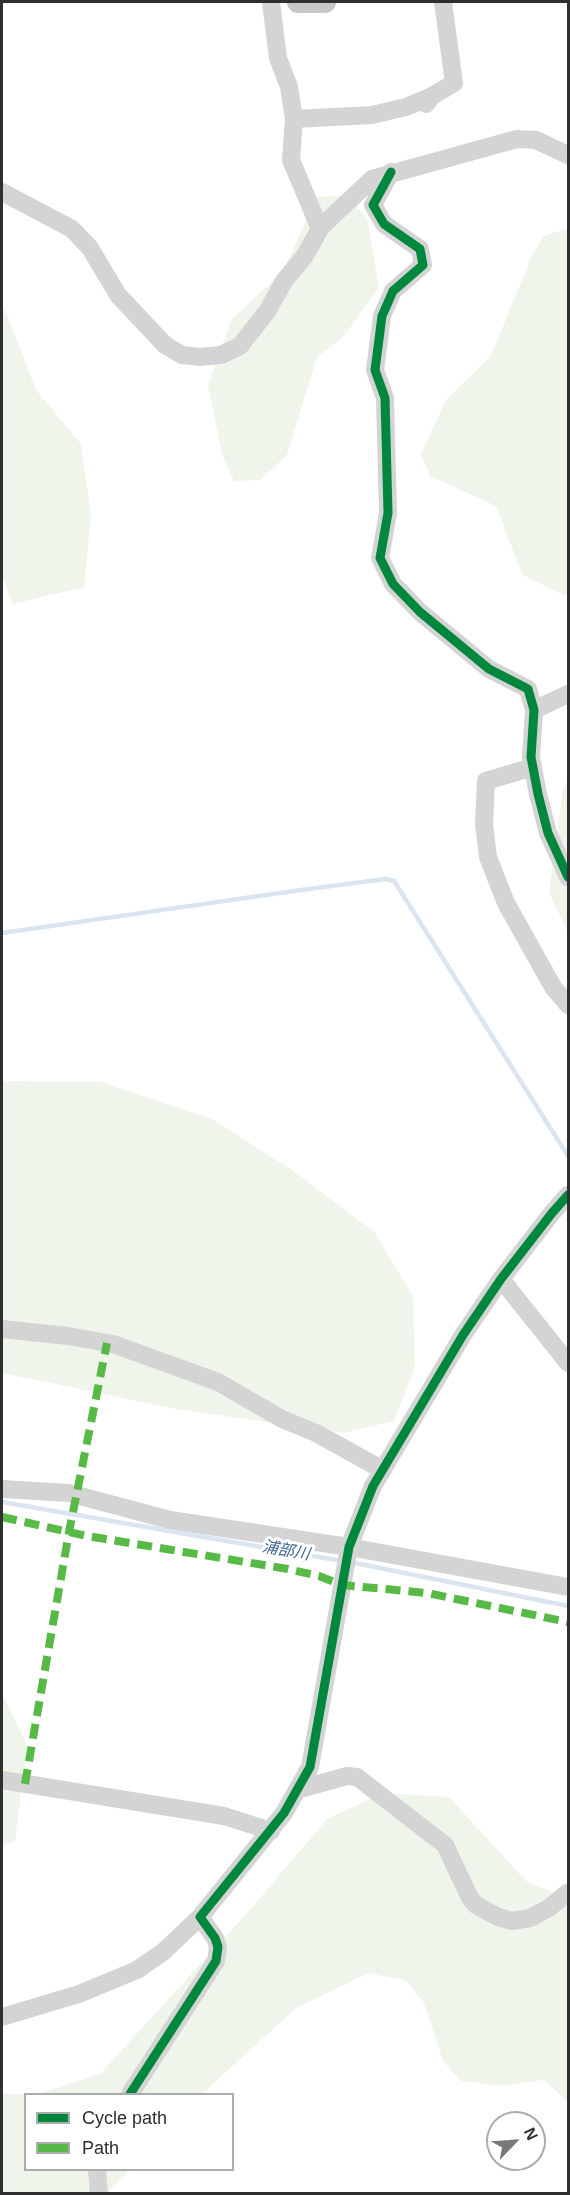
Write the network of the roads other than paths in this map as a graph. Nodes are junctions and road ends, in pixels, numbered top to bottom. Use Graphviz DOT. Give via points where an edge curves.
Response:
graph roads {
  1 [pos="271,2"];
  2 [pos="298,2"];
  3 [pos="326,2"];
  4 [pos="443,2"];
  5 [pos="432,96"];
  6 [pos="417,115"];
  7 [pos="294,119"];
  8 [pos="568,155"];
  9 [pos="391,172"];
  10 [pos="2,192"];
  11 [pos="320,229"];
  12 [pos="568,694"];
  13 [pos="534,710"];
  14 [pos="533,767"];
  15 [pos="568,877"];
  16 [pos="568,1005"];
  17 [pos="568,1195"];
  18 [pos="501,1279"];
  19 [pos="2,1329"];
  20 [pos="568,1363"];
  21 [pos="383,1470"];
  22 [pos="2,1489"];
  23 [pos="349,1547"];
  24 [pos="568,1587"];
  25 [pos="2,1780"];
  26 [pos="300,1789"];
  27 [pos="271,1831"];
  28 [pos="568,1888"];
  29 [pos="200,1917"];
  30 [pos="2,2017"];
  31 [pos="131,2093"];
  32 [pos="97,2171"];
  33 [pos="99,2193"];
  1 -- 7 [label="street" via="278,58 289,87"];
  2 -- 3 [label="main road"];
  4 -- 5 [label="street" via="454,83"];
  5 -- 6 [label="street"];
  5 -- 7 [label="street" via="372,115"];
  7 -- 11 [label="street" via="291,160"];
  8 -- 9 [label="street" via="536,141 517,139"];
  9 -- 11 [label="street" via="372,179"];
  9 -- 13 [label="street" via="373,205 384,224 420,249 423,265 393,291 382,316 375,370 385,398 388,513 380,558 393,584 420,612 489,669 528,689"];
  10 -- 11 [label="street" via="72,230 90,248 118,295 165,345 182,355 221,355 240,346"];
  12 -- 13 [label="street"];
  13 -- 14 [label="street"];
  14 -- 15 [label="street" via="548,833"];
  14 -- 16 [label="street" via="486,781 484,824 488,857 506,903 553,987"];
  17 -- 18 [label="street"];
  18 -- 20 [label="street"];
  18 -- 21 [label="street"];
  19 -- 21 [label="street" via="113,1344 218,1382"];
  21 -- 23 [label="street"];
  22 -- 23 [label="street" via="69,1493 170,1520"];
  23 -- 24 [label="street"];
  23 -- 26 [label="street" via="317,1733 310,1767"];
  25 -- 27 [label="street" via="224,1816"];
  26 -- 27 [label="street"];
  26 -- 28 [label="street" via="347,1776 357,1777 445,1845 470,1898 498,1917 512,1922 530,1918 549,1908"];
  27 -- 29 [label="street"];
  29 -- 30 [label="street" via="164,1952 137,1970 79,1994"];
  29 -- 31 [label="street" via="215,1938 216,1961"];
  32 -- 33 [label="street"];
}
